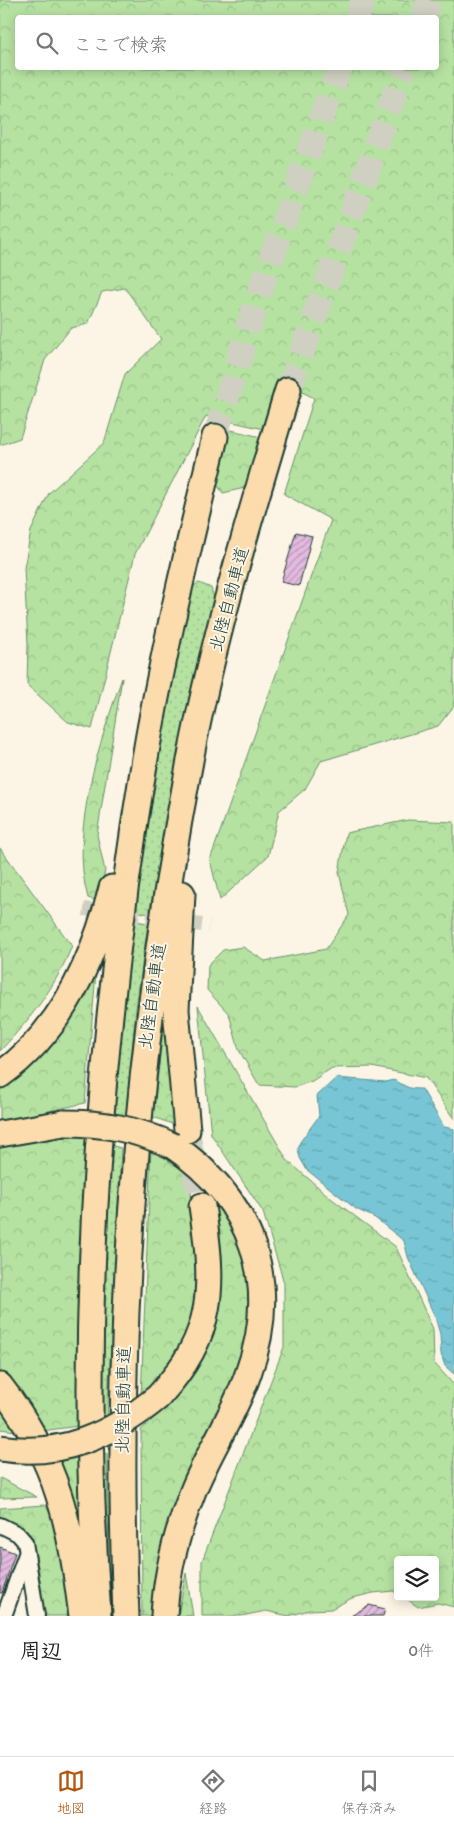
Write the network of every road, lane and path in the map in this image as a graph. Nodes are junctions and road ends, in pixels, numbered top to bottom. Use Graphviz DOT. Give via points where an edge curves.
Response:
graph roads {
  1 [pos="288,390"];
  2 [pos="215,437"];
  3 [pos="192,532"];
  4 [pos="219,634"];
  5 [pos="0,1075"];
  6 [pos="0,1134"];
  7 [pos="180,1138"];
  8 [pos="202,1206"];
  9 [pos="0,1386"];
  10 [pos="0,1448"];
  11 [pos="0,1525"];
  12 [pos="27,1551"];
  13 [pos="4,1616"];
  14 [pos="37,1616"];
  15 [pos="82,1616"];
  16 [pos="98,1616"];
  17 [pos="126,1616"];
  18 [pos="164,1616"];
  1 -- 4 [label="highway, 北陸自動車道"];
  2 -- 3 [label="highway, 北陸自動車道"];
  3 -- 5 [label="highway" via="174,582 104,920 77,986 58,1017"];
  3 -- 16 [label="highway, 北陸自動車道" via="149,733 117,950 104,1080 91,1336"];
  4 -- 7 [label="highway" via="188,834 177,955"];
  4 -- 17 [label="highway, 北陸自動車道" via="174,848 145,1052 127,1267 123,1380 122,1514"];
  6 -- 7 [label="highway, bridge" via="64,1123 111,1125 146,1135"];
  7 -- 18 [label="highway" via="241,1218 259,1269 262,1322 257,1348 236,1405 193,1490 171,1566"];
  8 -- 10 [label="highway, bridge" via="210,1276 205,1316 193,1351 179,1373 158,1398 136,1416 88,1441 44,1450"];
  9 -- 15 [label="highway" via="34,1434 60,1495 70,1533"];
  11 -- 12 [label="street" via="18,1534"];
  12 -- 13 [label="street"];
  12 -- 14 [label="street"];
}
